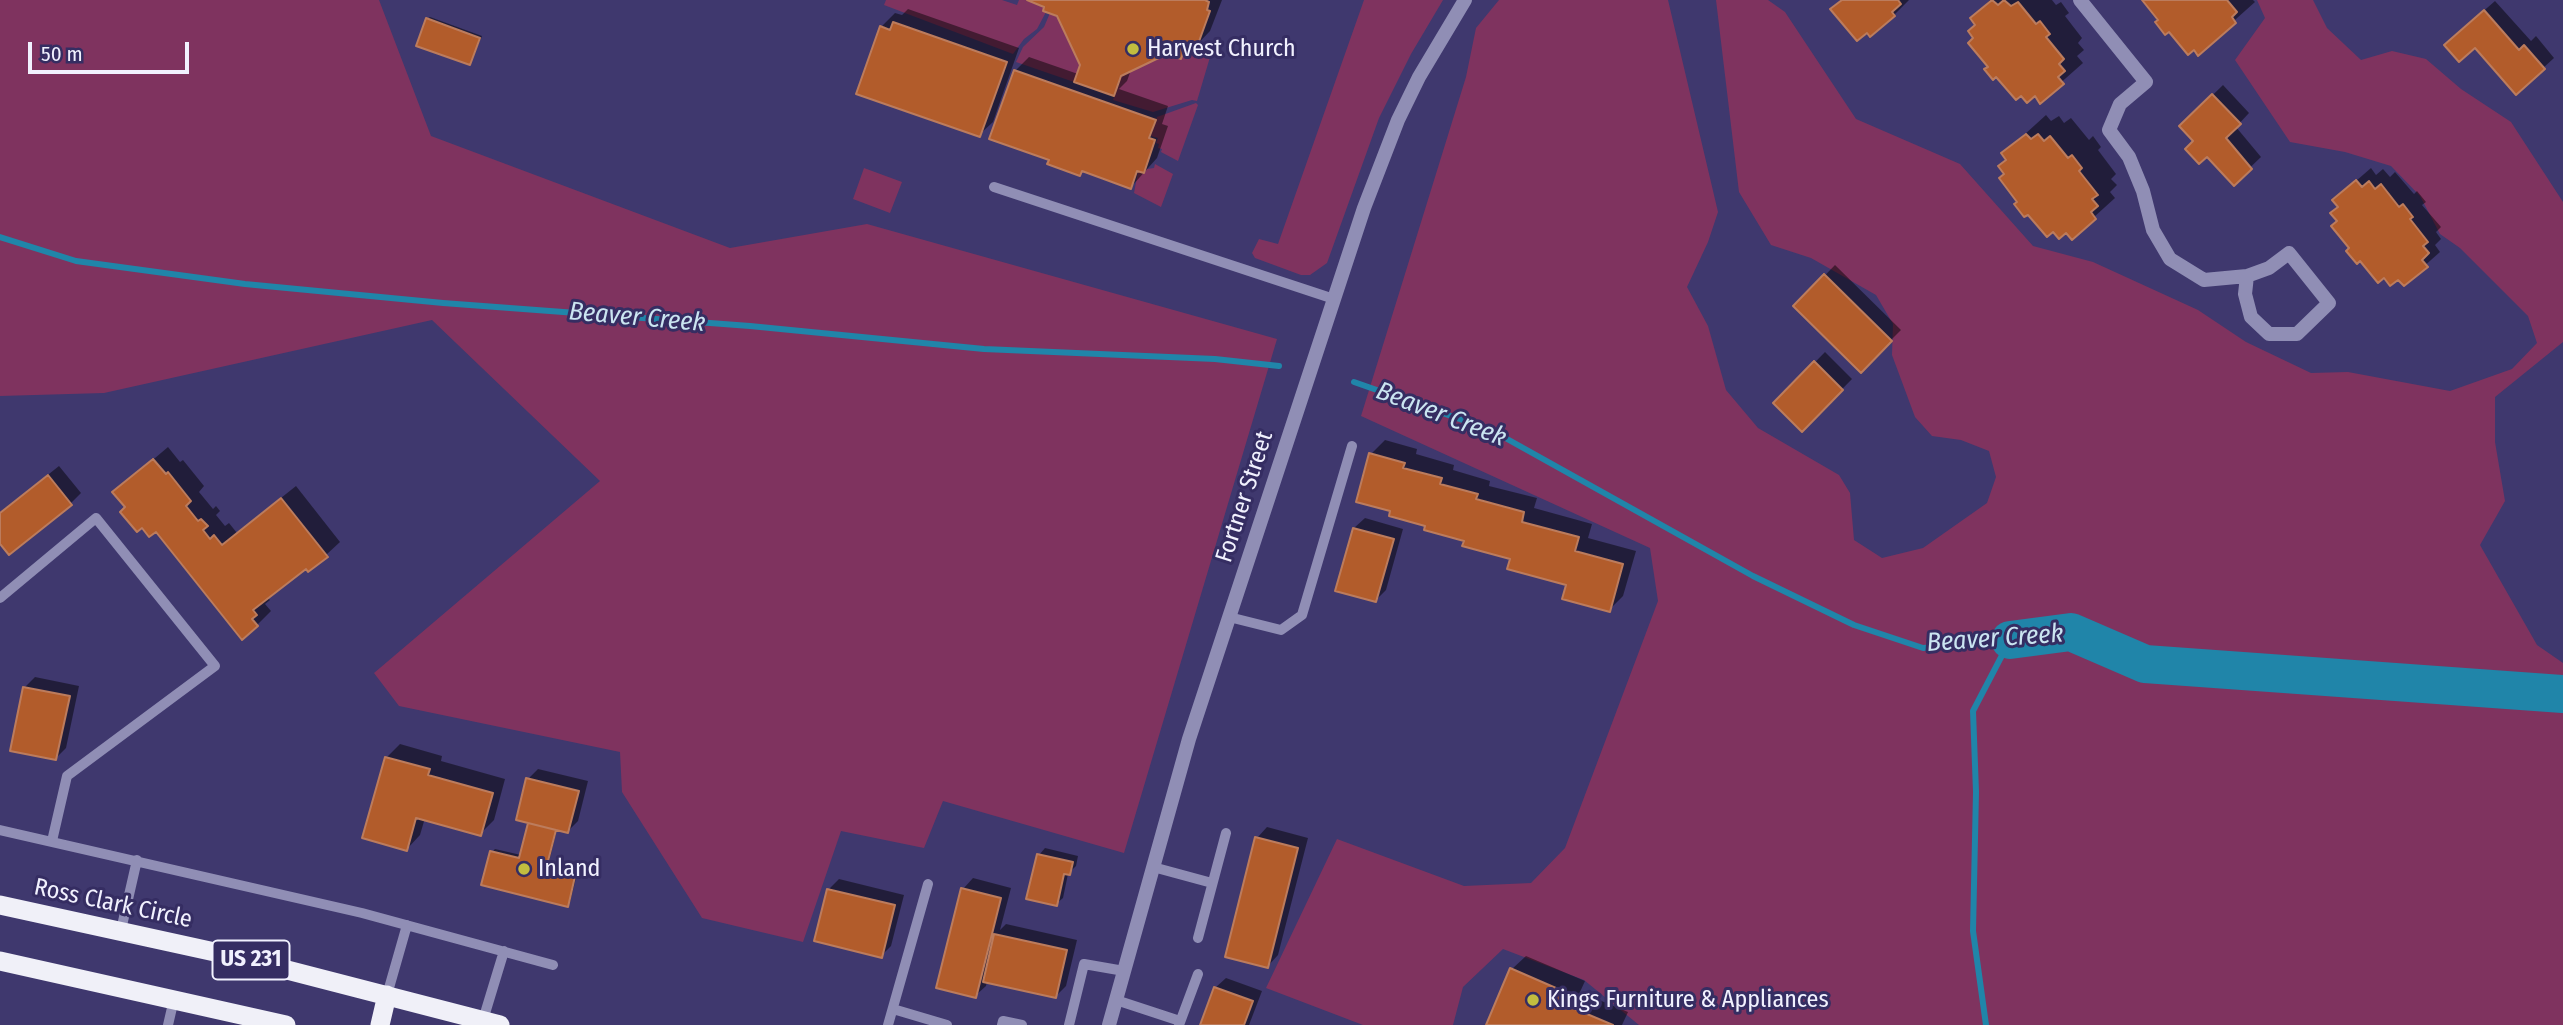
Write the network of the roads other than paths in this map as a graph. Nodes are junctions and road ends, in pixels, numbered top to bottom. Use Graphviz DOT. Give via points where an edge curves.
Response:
graph roads {
  1 [pos="1465,0"];
  2 [pos="2080,0"];
  3 [pos="994,187"];
  4 [pos="2247,276"];
  5 [pos="1334,299"];
  6 [pos="1352,446"];
  7 [pos="0,598"];
  8 [pos="1229,617"];
  9 [pos="0,830"];
  10 [pos="1226,833"];
  11 [pos="52,841"];
  12 [pos="137,860"];
  13 [pos="1153,867"];
  14 [pos="1212,883"];
  15 [pos="928,884"];
  16 [pos="0,905"];
  17 [pos="407,925"];
  18 [pos="121,930"];
  19 [pos="1198,938"];
  20 [pos="504,951"];
  21 [pos="0,961"];
  22 [pos="553,965"];
  23 [pos="1124,971"];
  24 [pos="1198,974"];
  25 [pos="387,995"];
  26 [pos="174,999"];
  27 [pos="1116,1000"];
  28 [pos="893,1009"];
  29 [pos="491,1023"];
  30 [pos="1179,1023"];
  31 [pos="169,1025"];
  32 [pos="286,1025"];
  33 [pos="380,1025"];
  34 [pos="888,1025"];
  35 [pos="947,1025"];
  36 [pos="1002,1025"];
  37 [pos="1021,1025"];
  38 [pos="1069,1025"];
  39 [pos="1110,1025"];
  1 -- 5 [label="street, Fortner Street" via="1398,120"];
  2 -- 4 [label="street" via="2146,82 2120,104 2109,130 2129,157 2153,230 2170,259 2204,280"];
  3 -- 5 [label="lane"];
  4 -- 4 [label="street" via="2269,268 2289,253 2329,303 2297,334 2269,334 2252,317 2245,294"];
  5 -- 8 [label="street, Fortner Street"];
  6 -- 8 [label="lane" via="1302,615 1281,630"];
  7 -- 11 [label="lane" via="96,518 215,666 67,776"];
  8 -- 13 [label="street, Fortner Street"];
  9 -- 11 [label="lane"];
  10 -- 14 [label="lane"];
  11 -- 12 [label="lane"];
  12 -- 17 [label="lane"];
  12 -- 18 [label="lane"];
  13 -- 14 [label="lane"];
  13 -- 23 [label="street, Fortner Street"];
  14 -- 19 [label="lane"];
  15 -- 28 [label="lane"];
  16 -- 18 [label="highway, Ross Clark Circle / US 231"];
  17 -- 20 [label="lane"];
  17 -- 25 [label="lane"];
  18 -- 25 [label="highway, Ross Clark Circle / US 231"];
  20 -- 22 [label="lane"];
  20 -- 29 [label="lane"];
  21 -- 26 [label="highway, US 231"];
  23 -- 27 [label="street, Fortner Street"];
  23 -- 38 [label="lane" via="1084,964"];
  24 -- 30 [label="lane"];
  25 -- 29 [label="highway, Ross Clark Circle / US 231"];
  25 -- 33 [label="highway"];
  26 -- 31 [label="lane"];
  26 -- 32 [label="highway, US 231"];
  27 -- 30 [label="lane"];
  27 -- 39 [label="street, Fortner Street"];
  28 -- 34 [label="lane"];
  28 -- 35 [label="lane"];
  36 -- 37 [label="lane" via="1003,1021"];
}
